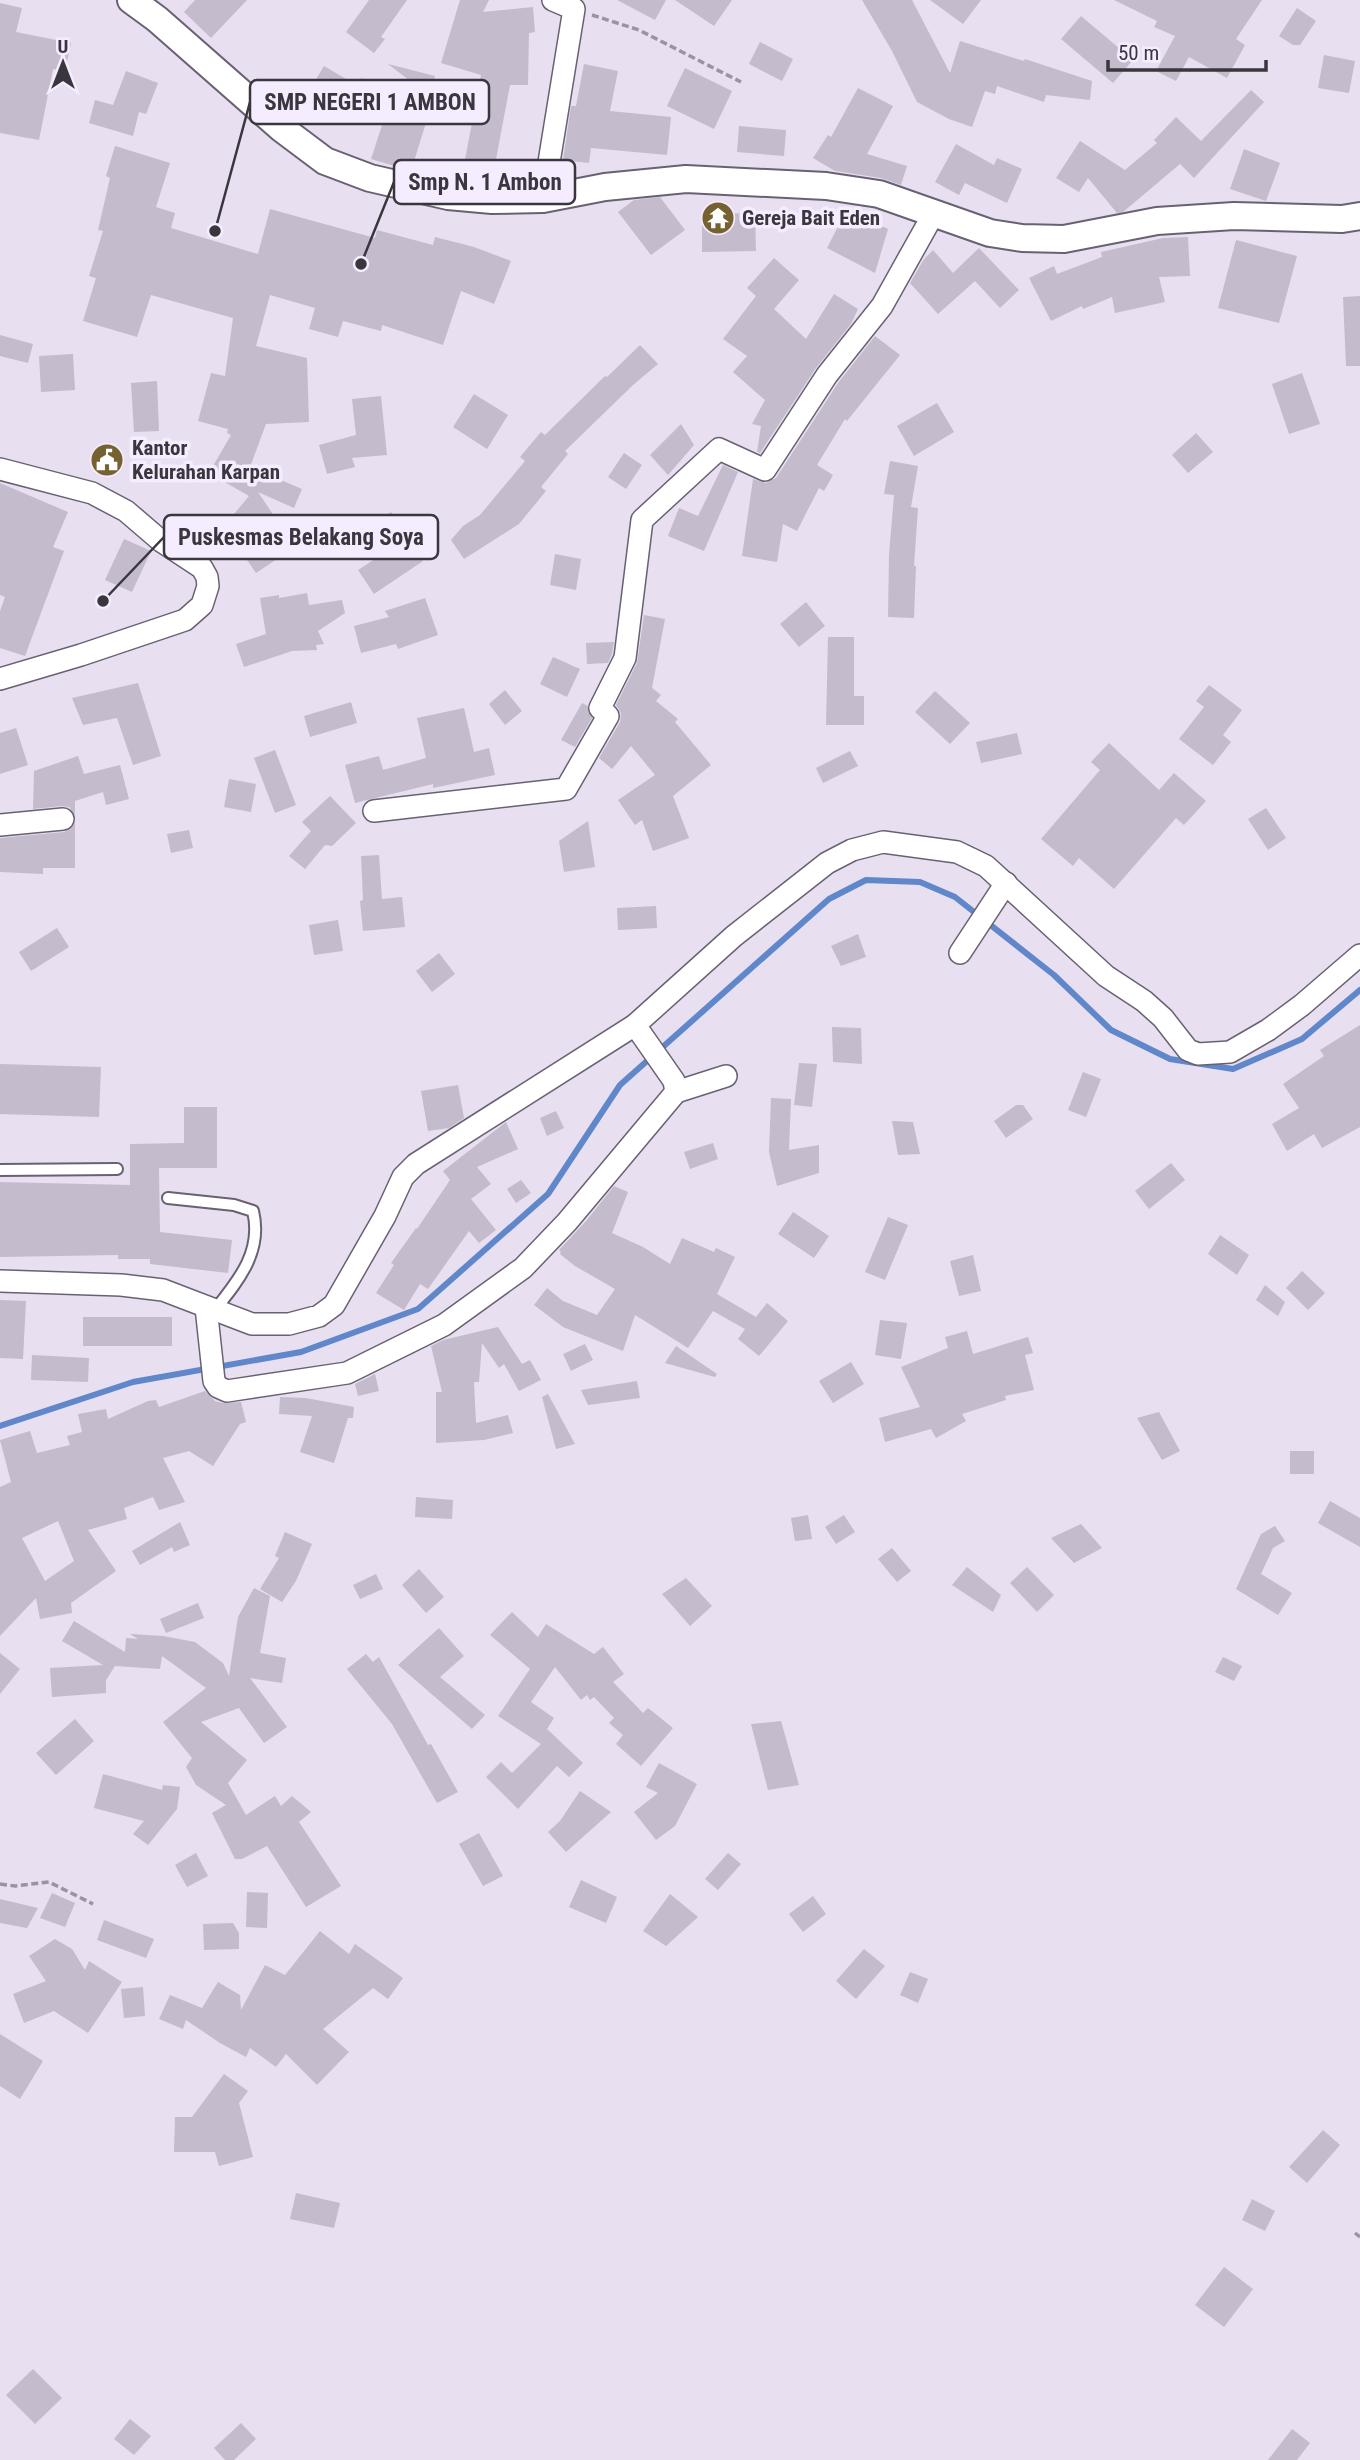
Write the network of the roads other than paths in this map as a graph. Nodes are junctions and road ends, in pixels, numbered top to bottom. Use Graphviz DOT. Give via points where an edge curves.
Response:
graph roads {
  1 [pos="131,0"];
  2 [pos="553,0"];
  3 [pos="543,199"];
  4 [pos="934,213"];
  5 [pos="1360,216"];
  6 [pos="0,469"];
  7 [pos="0,679"];
  8 [pos="373,811"];
  9 [pos="63,819"];
  10 [pos="0,825"];
  11 [pos="1006,883"];
  12 [pos="960,953"];
  13 [pos="1360,955"];
  14 [pos="640,1033"];
  15 [pos="726,1076"];
  16 [pos="673,1085"];
  17 [pos="117,1169"];
  18 [pos="0,1170"];
  19 [pos="168,1198"];
  20 [pos="0,1281"];
  21 [pos="210,1309"];
  1 -- 3 [label="street" via="325,161 370,178 448,196"];
  2 -- 3 [label="street" via="574,9"];
  3 -- 4 [label="street" via="686,179 826,186 879,194"];
  4 -- 5 [label="street" via="990,233 1064,239 1157,222 1234,216"];
  4 -- 8 [label="street" via="882,306 827,375 765,470 719,449 642,520 625,658 600,708 608,716 566,789"];
  6 -- 7 [label="street" via="92,493 126,511 202,568 208,586 202,605 185,620"];
  9 -- 10 [label="street"];
  11 -- 12 [label="street"];
  11 -- 13 [label="street" via="1106,976 1163,1018 1188,1050 1198,1054 1230,1052 1268,1030"];
  11 -- 14 [label="street" via="986,866 957,852 883,842 852,850 827,863 763,913"];
  14 -- 16 [label="street"];
  14 -- 21 [label="street" via="416,1164 403,1178 334,1305 319,1316 289,1324 252,1324"];
  15 -- 16 [label="street"];
  16 -- 21 [label="street" via="567,1222 523,1268 444,1325 347,1373 236,1391 218,1387"];
  17 -- 18 [label="lane"];
  19 -- 21 [label="lane" via="253,1211 257,1227 251,1254 239,1280"];
  20 -- 21 [label="street" via="163,1290"];
}
